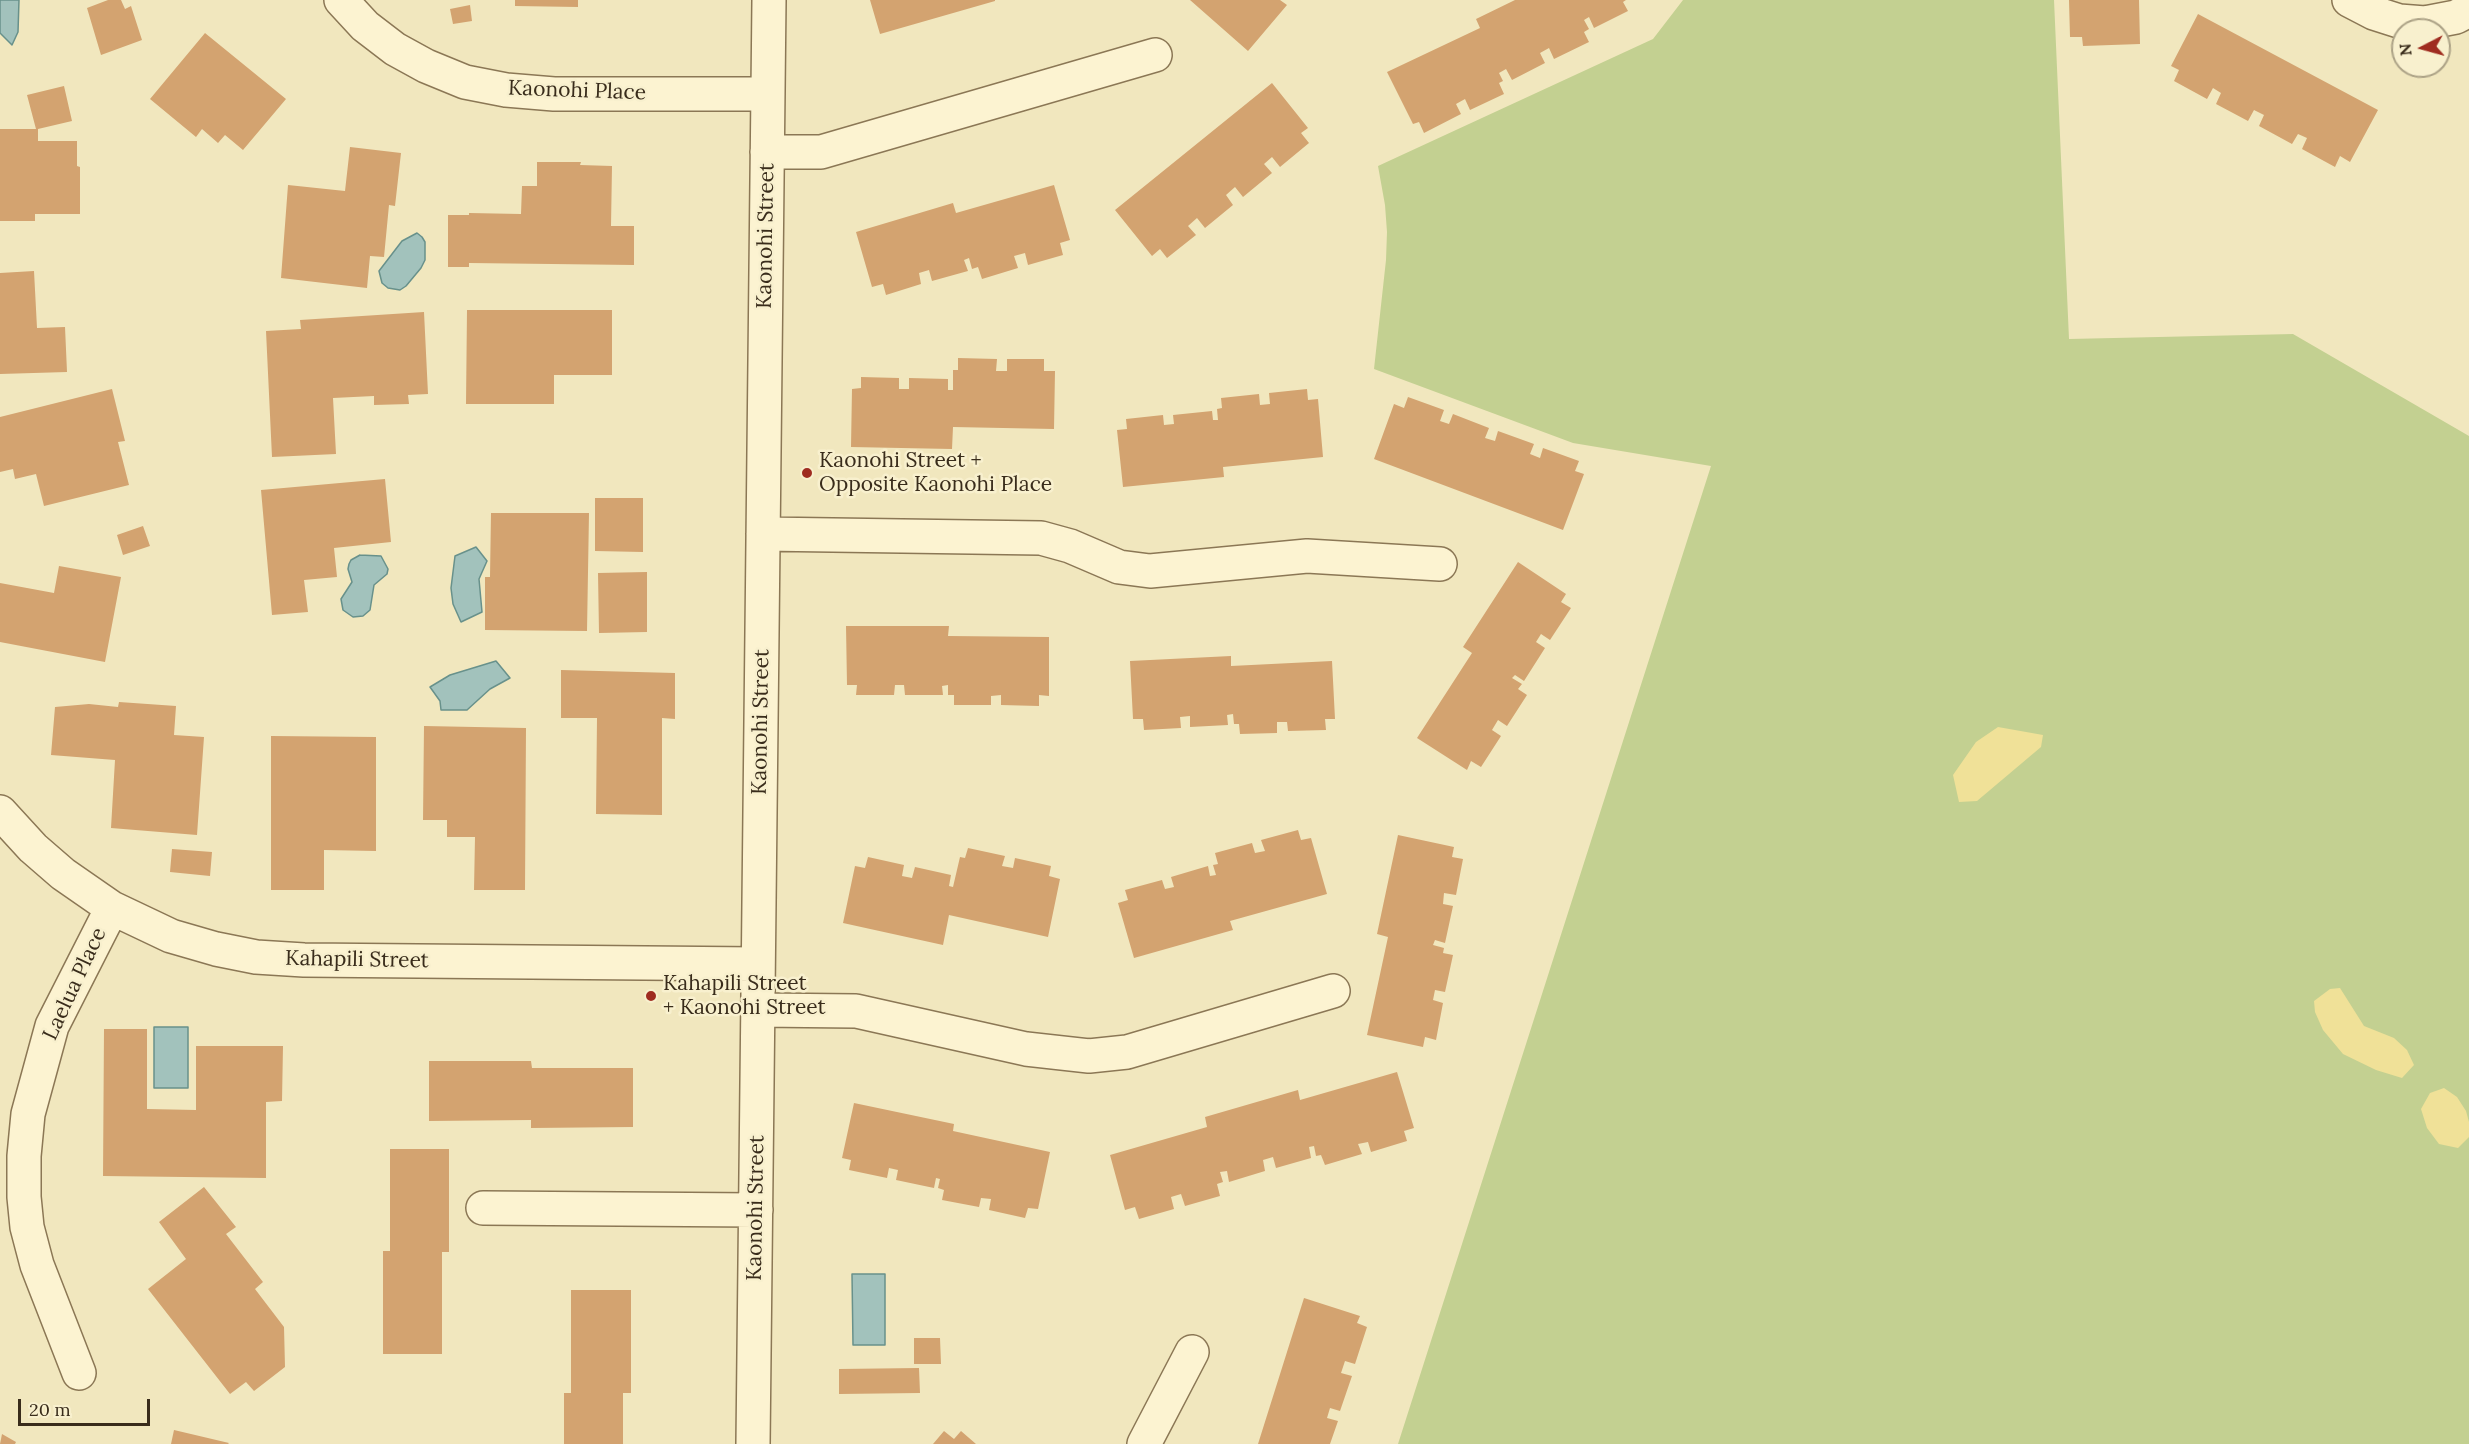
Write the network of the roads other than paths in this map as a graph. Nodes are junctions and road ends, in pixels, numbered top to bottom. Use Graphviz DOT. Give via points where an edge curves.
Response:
graph roads {
  1 [pos="341,0"];
  2 [pos="769,0"];
  3 [pos="2349,0"];
  4 [pos="2469,10"];
  5 [pos="1155,55"];
  6 [pos="768,94"];
  7 [pos="767,152"];
  8 [pos="763,534"];
  9 [pos="1440,564"];
  10 [pos="0,812"];
  11 [pos="112,908"];
  12 [pos="758,964"];
  13 [pos="1333,991"];
  14 [pos="758,1010"];
  15 [pos="483,1208"];
  16 [pos="756,1210"];
  17 [pos="1192,1352"];
  18 [pos="79,1373"];
  19 [pos="753,1444"];
  20 [pos="1144,1444"];
  1 -- 6 [label="street, Kaonohi Place" via="365,26 395,49 465,82 554,94"];
  2 -- 6 [label="street, Kaonohi Street"];
  3 -- 4 [label="street" via="2374,13 2425,23 2456,17"];
  5 -- 7 [label="street" via="821,152"];
  6 -- 7 [label="street, Kaonohi Street"];
  7 -- 8 [label="street, Kaonohi Street"];
  8 -- 9 [label="street" via="1041,538 1119,567 1150,571 1307,556"];
  8 -- 12 [label="street, Kaonohi Street"];
  10 -- 11 [label="street, Kahapili Street" via="63,874"];
  11 -- 12 [label="street, Kahapili Street" via="171,936 256,957"];
  11 -- 18 [label="street, Laelua Place" via="52,1026 28,1114 24,1156 27,1227 37,1265"];
  12 -- 14 [label="street, Kaonohi Street"];
  13 -- 14 [label="street" via="1127,1052 1089,1056 1026,1049 856,1011"];
  14 -- 16 [label="street, Kaonohi Street"];
  15 -- 16 [label="street"];
  16 -- 19 [label="street, Kaonohi Street"];
  17 -- 20 [label="street"];
}
